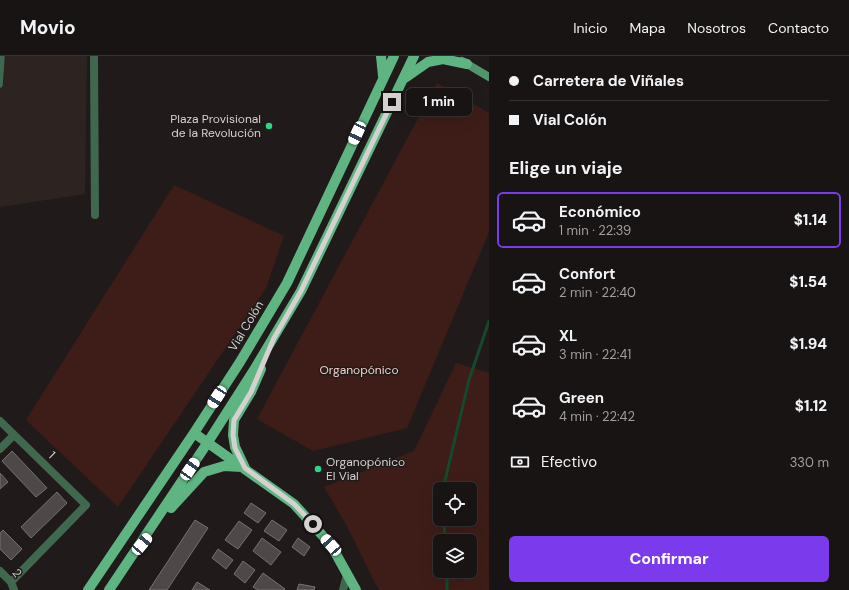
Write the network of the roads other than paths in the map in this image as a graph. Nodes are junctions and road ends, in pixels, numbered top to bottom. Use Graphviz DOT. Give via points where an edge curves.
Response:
graph roads {
  1 [pos="2,56"];
  2 [pos="94,56"];
  3 [pos="381,56"];
  4 [pos="394,56"];
  5 [pos="414,56"];
  6 [pos="453,56"];
  7 [pos="463,60"];
  8 [pos="489,77"];
  9 [pos="384,78"];
  10 [pos="403,80"];
  11 [pos="0,85"];
  12 [pos="95,215"];
  13 [pos="274,338"];
  14 [pos="0,421"];
  15 [pos="194,433"];
  16 [pos="14,435"];
  17 [pos="208,442"];
  18 [pos="0,449"];
  19 [pos="245,468"];
  20 [pos="128,561"];
  21 [pos="0,571"];
  22 [pos="348,574"];
  23 [pos="12,586"];
  24 [pos="88,590"];
  25 [pos="109,590"];
  26 [pos="343,590"];
  27 [pos="356,590"];
  1 -- 11 [label="lane"];
  2 -- 12 [label="street"];
  3 -- 9 [label="main road"];
  4 -- 9 [label="main road, Vial Colón"];
  5 -- 10 [label="main road"];
  6 -- 7 [label="main road"];
  7 -- 8 [label="main road"];
  7 -- 10 [label="main road" via="443,59 428,62"];
  9 -- 15 [label="main road, Vial Colón" via="287,283"];
  10 -- 13 [label="main road" via="301,291"];
  13 -- 17 [label="main road"];
  13 -- 19 [label="main road" via="251,392 234,420 235,448"];
  14 -- 16 [label="street, 1"];
  15 -- 17 [label="main road"];
  15 -- 24 [label="main road, Vial Colón"];
  16 -- 18 [label="street"];
  16 -- 23 [label="street, 1" via="86,505"];
  17 -- 19 [label="main road"];
  17 -- 20 [label="main road"];
  19 -- 20 [label="main road" via="224,466 204,472 168,510"];
  19 -- 22 [label="main road" via="294,504 331,545"];
  20 -- 25 [label="main road"];
  21 -- 23 [label="street, 2"];
  22 -- 26 [label="street"];
  22 -- 27 [label="main road"];
}
